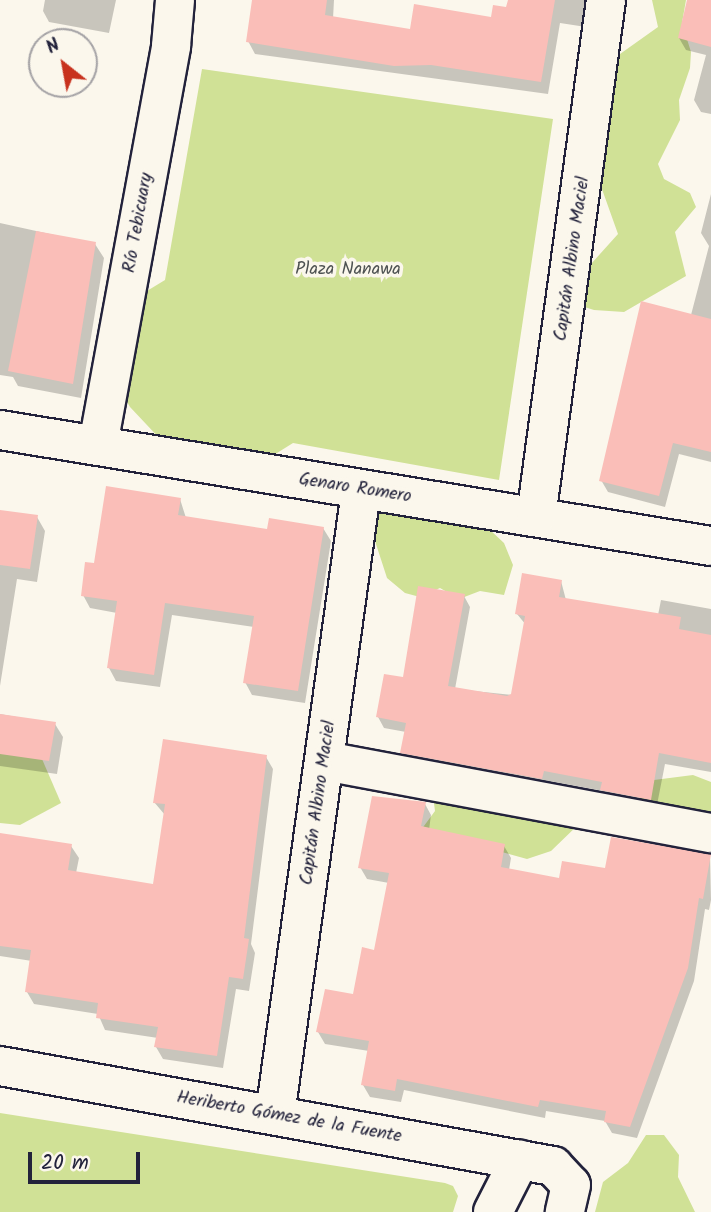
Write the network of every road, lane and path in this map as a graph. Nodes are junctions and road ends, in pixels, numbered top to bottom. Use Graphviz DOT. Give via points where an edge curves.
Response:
graph roads {
  1 [pos="175,0"];
  2 [pos="606,0"];
  3 [pos="0,430"];
  4 [pos="98,445"];
  5 [pos="361,491"];
  6 [pos="536,517"];
  7 [pos="711,546"];
  8 [pos="326,761"];
  9 [pos="711,833"];
  10 [pos="0,1066"];
  11 [pos="275,1115"];
  12 [pos="520,1159"];
  13 [pos="568,1198"];
  14 [pos="493,1212"];
  1 -- 4 [label="street, Río Tebicuary" via="171,46"];
  2 -- 6 [label="street, Capitán Albino Maciel"];
  3 -- 4 [label="street, Genaro Romero"];
  4 -- 5 [label="street, Genaro Romero"];
  5 -- 6 [label="street, Genaro Romero"];
  5 -- 8 [label="street, Capitán Albino Maciel"];
  6 -- 7 [label="street, Genaro Romero"];
  8 -- 9 [label="street"];
  8 -- 11 [label="street, Capitán Albino Maciel"];
  10 -- 11 [label="street, Heriberto Gómez de la Fuente"];
  11 -- 12 [label="street, Heriberto Gómez de la Fuente"];
  12 -- 13 [label="street, Heriberto Gómez de la Fuente" via="553,1166"];
  12 -- 14 [label="street"];
}
